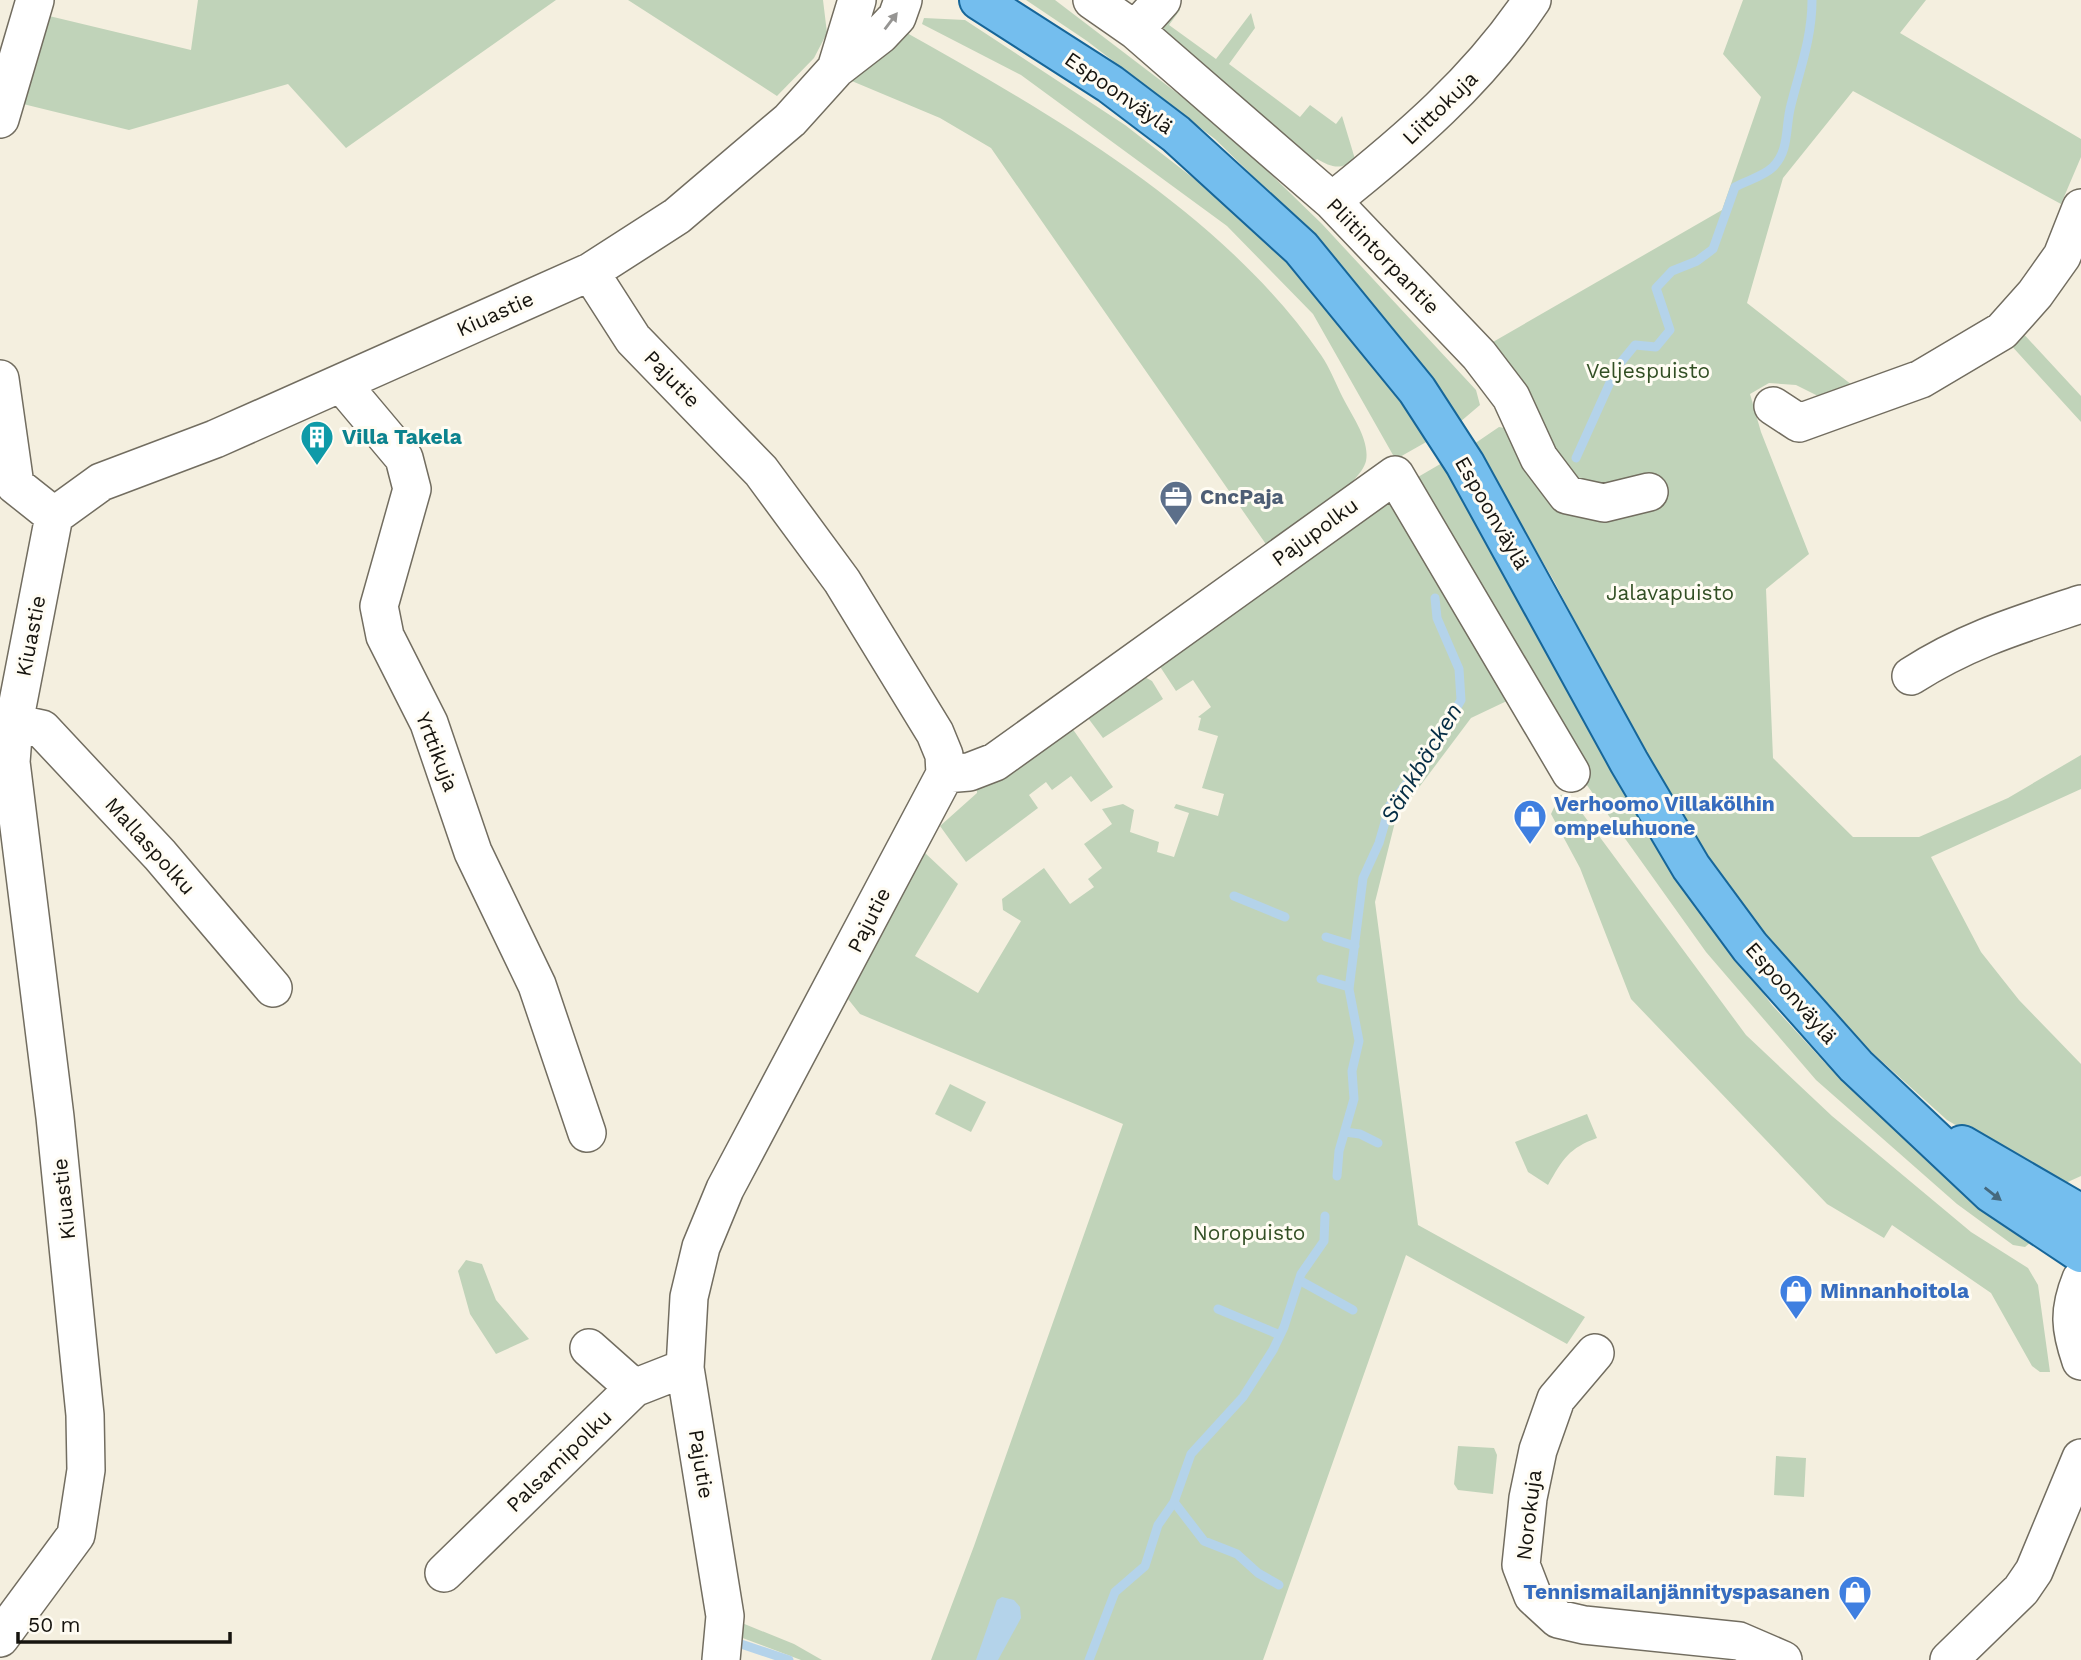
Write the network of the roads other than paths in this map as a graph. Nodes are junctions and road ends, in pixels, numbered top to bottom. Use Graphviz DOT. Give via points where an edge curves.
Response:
graph roads {
  1 [pos="35,0"];
  2 [pos="857,0"];
  3 [pos="903,0"];
  4 [pos="979,0"];
  5 [pos="1091,0"];
  6 [pos="1162,0"];
  7 [pos="1532,0"];
  8 [pos="1135,30"];
  9 [pos="836,69"];
  10 [pos="0,119"];
  11 [pos="1332,201"];
  12 [pos="2081,208"];
  13 [pos="590,272"];
  14 [pos="0,379"];
  15 [pos="341,383"];
  16 [pos="1773,406"];
  17 [pos="1649,492"];
  18 [pos="54,516"];
  19 [pos="2081,604"];
  20 [pos="1911,676"];
  21 [pos="14,723"];
  22 [pos="945,774"];
  23 [pos="1571,774"];
  24 [pos="7,796"];
  25 [pos="273,988"];
  26 [pos="1907,1114"];
  27 [pos="587,1133"];
  28 [pos="2081,1214"];
  29 [pos="2081,1253"];
  30 [pos="2081,1279"];
  31 [pos="589,1348"];
  32 [pos="1594,1353"];
  33 [pos="2081,1361"];
  34 [pos="685,1368"];
  35 [pos="634,1388"];
  36 [pos="2081,1458"];
  37 [pos="444,1573"];
  38 [pos="0,1638"];
  39 [pos="721,1660"];
  40 [pos="1783,1660"];
  41 [pos="1949,1660"];
  1 -- 10 [label="street"];
  2 -- 9 [label="street, Kiuastie"];
  9 -- 3 [label="street, Kiuastie, one-way" via="880,35 897,17"];
  4 -- 26 [label="main road, Espoonväylä" via="1110,84 1176,134 1301,248 1418,390 1465,464 1690,867 1750,947 1815,1022"];
  5 -- 8 [label="street, Pliitintorpantie"];
  6 -- 8 [label="street"];
  7 -- 11 [label="street, Liittokuja" via="1508,37 1470,80 1409,139"];
  8 -- 11 [label="street, Pliitintorpantie"];
  9 -- 13 [label="street, Kiuastie" via="790,120 677,216"];
  11 -- 17 [label="street, Pliitintorpantie" via="1487,366 1511,397 1539,458 1560,489 1574,498 1604,503"];
  12 -- 16 [label="street" via="2062,256 2002,331 1921,379 1799,423"];
  13 -- 15 [label="street, Kiuastie"];
  13 -- 22 [label="street, Pajutie" via="633,339 761,471 842,581 935,733 944,755"];
  14 -- 18 [label="street" via="15,485"];
  15 -- 18 [label="street, Kiuastie" via="215,439 101,482"];
  15 -- 27 [label="street, Yrttikuja" via="404,458 412,489 379,606 384,636 429,723 474,852 537,985"];
  18 -- 21 [label="street, Kiuastie"];
  19 -- 20 [label="street" via="1978,638"];
  21 -- 24 [label="street, Kiuastie"];
  21 -- 25 [label="street, Mallaspolku" via="42,729 160,855"];
  22 -- 23 [label="street, Pajupolku" via="970,772 995,762 1395,475"];
  22 -- 34 [label="street, Pajutie" via="711,1218 689,1297"];
  24 -- 38 [label="street, Kiuastie" via="55,1117 82,1379 86,1470 76,1535"];
  26 -- 28 [label="main road, Espoonväylä"];
  26 -- 29 [label="main road, Espoonväylä, one-way" via="1990,1193"];
  30 -- 33 [label="street" via="2070,1330"];
  31 -- 35 [label="street"];
  32 -- 40 [label="street, Norokuja" via="1556,1399 1538,1450 1521,1565 1533,1596 1558,1619 1739,1641"];
  34 -- 35 [label="street, Palsamipolku"];
  34 -- 39 [label="street, Pajutie" via="725,1616"];
  35 -- 37 [label="street, Palsamipolku"];
  36 -- 41 [label="street" via="2034,1571 2021,1590"];
}
